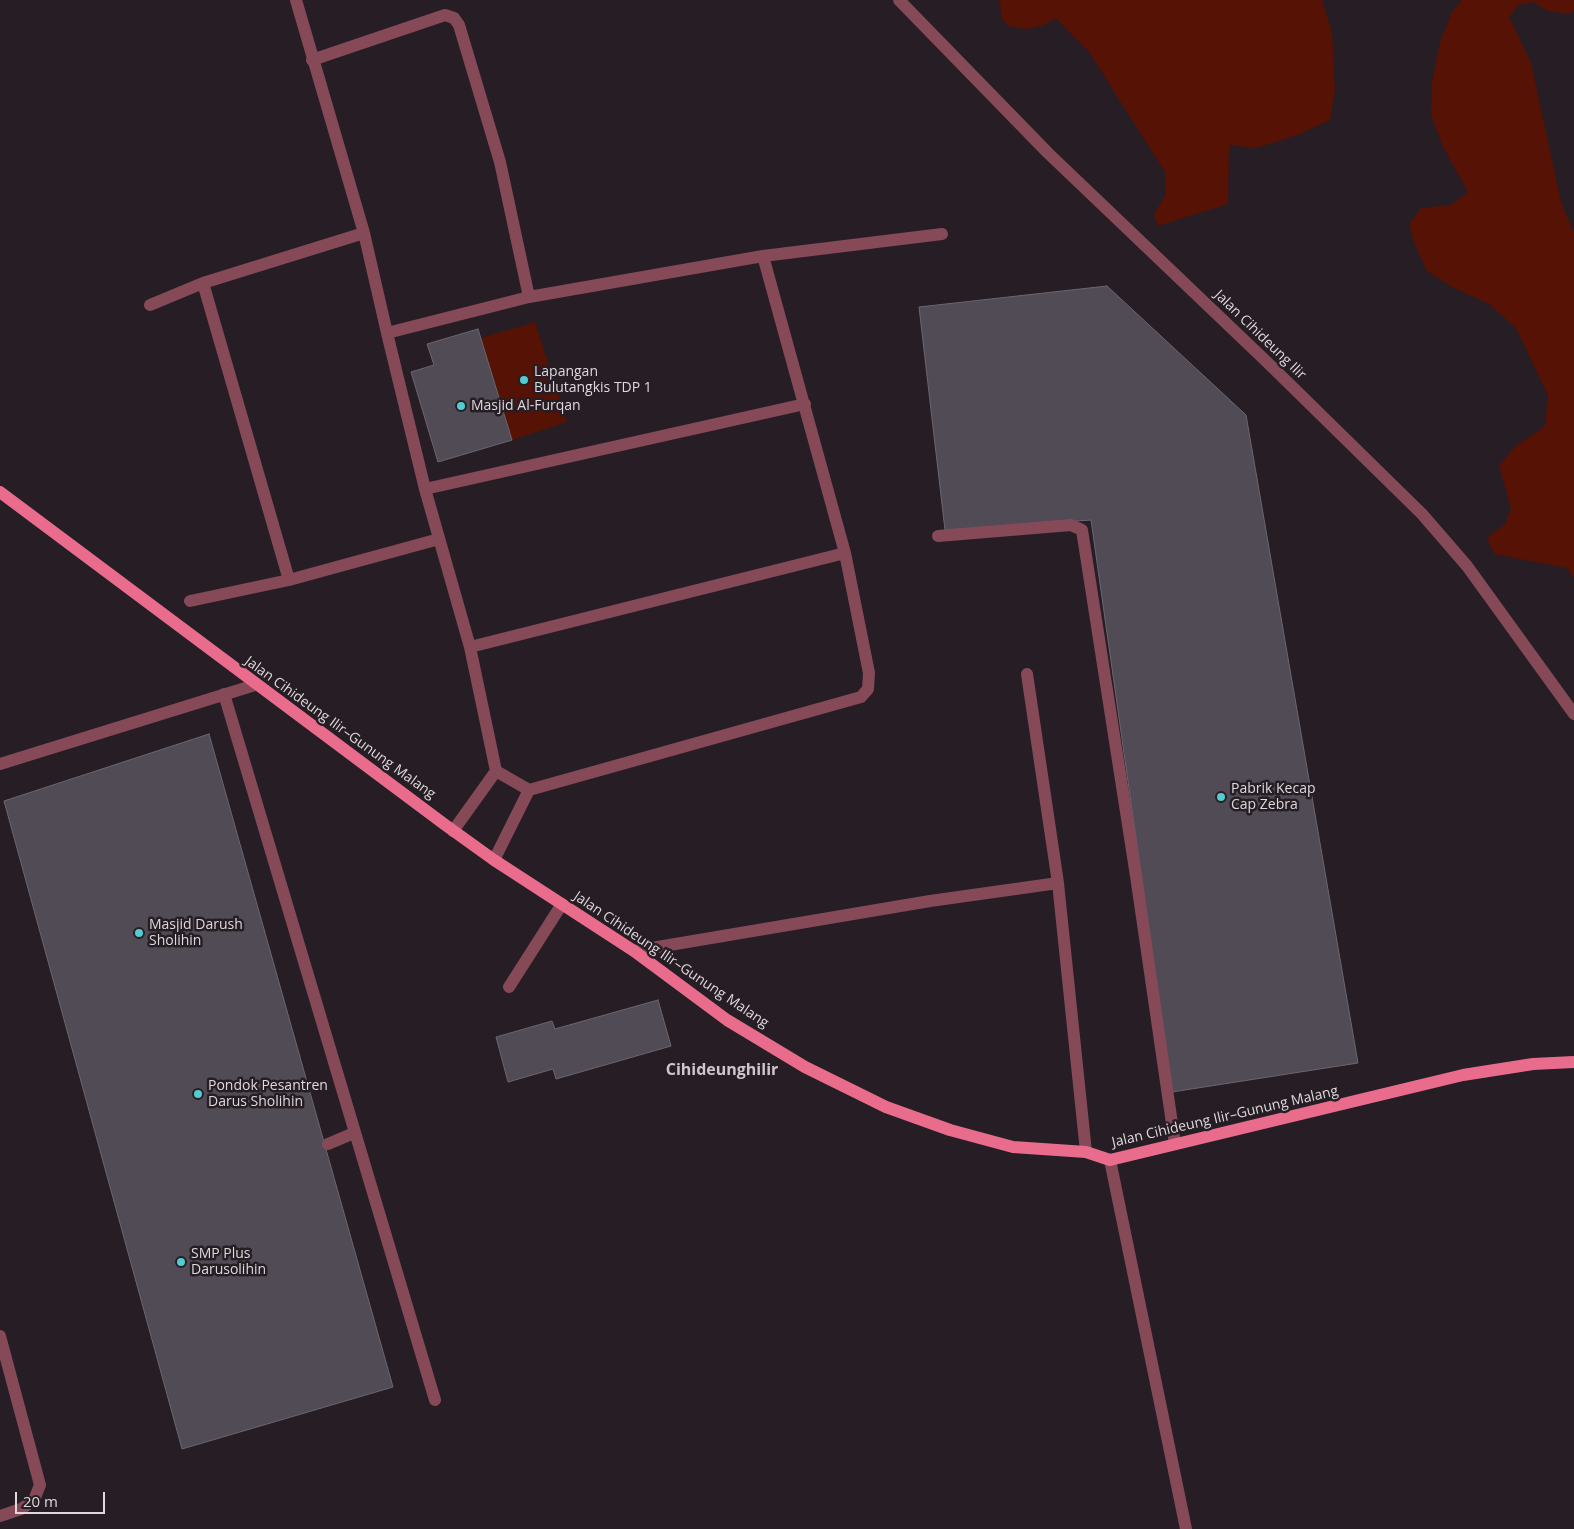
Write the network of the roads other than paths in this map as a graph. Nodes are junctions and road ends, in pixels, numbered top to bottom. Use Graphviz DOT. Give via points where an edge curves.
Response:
graph roads {
  1 [pos="296,0"];
  2 [pos="899,0"];
  3 [pos="312,60"];
  4 [pos="364,233"];
  5 [pos="942,234"];
  6 [pos="763,256"];
  7 [pos="203,284"];
  8 [pos="528,297"];
  9 [pos="150,305"];
  10 [pos="388,333"];
  11 [pos="805,404"];
  12 [pos="425,489"];
  13 [pos="0,492"];
  14 [pos="938,536"];
  15 [pos="439,539"];
  16 [pos="845,553"];
  17 [pos="289,580"];
  18 [pos="190,601"];
  19 [pos="470,647"];
  20 [pos="1028,674"];
  21 [pos="255,685"];
  22 [pos="224,694"];
  23 [pos="1574,714"];
  24 [pos="0,764"];
  25 [pos="496,771"];
  26 [pos="528,790"];
  27 [pos="453,831"];
  28 [pos="494,860"];
  29 [pos="1058,884"];
  30 [pos="562,904"];
  31 [pos="634,951"];
  32 [pos="509,987"];
  33 [pos="1574,1062"];
  34 [pos="354,1133"];
  35 [pos="328,1144"];
  36 [pos="1175,1144"];
  37 [pos="1086,1152"];
  38 [pos="1110,1160"];
  39 [pos="0,1336"];
  40 [pos="435,1400"];
  41 [pos="0,1516"];
  42 [pos="1186,1529"];
  1 -- 3 [label="street"];
  2 -- 23 [label="street, Jalan Cihideung Ilir" via="1048,153 1422,514 1467,566"];
  3 -- 4 [label="street"];
  3 -- 8 [label="street" via="445,15 454,18 459,25 500,162"];
  4 -- 7 [label="street"];
  4 -- 10 [label="street"];
  5 -- 6 [label="street"];
  6 -- 8 [label="street"];
  6 -- 11 [label="street"];
  7 -- 9 [label="street"];
  7 -- 17 [label="street"];
  8 -- 10 [label="street"];
  10 -- 12 [label="street"];
  11 -- 12 [label="street"];
  11 -- 16 [label="street"];
  12 -- 15 [label="street"];
  13 -- 21 [label="main road, Jalan Cihideung Ilir–Gunung Malang"];
  14 -- 36 [label="street" via="1071,525 1082,530"];
  15 -- 17 [label="street"];
  15 -- 19 [label="street"];
  16 -- 19 [label="street"];
  16 -- 26 [label="street" via="869,673 868,688 861,697"];
  17 -- 18 [label="street"];
  19 -- 25 [label="street"];
  20 -- 29 [label="street"];
  21 -- 22 [label="street"];
  21 -- 27 [label="main road, Jalan Cihideung Ilir–Gunung Malang"];
  22 -- 24 [label="street"];
  22 -- 34 [label="street"];
  25 -- 26 [label="street"];
  25 -- 27 [label="street"];
  26 -- 28 [label="street"];
  27 -- 28 [label="main road, Jalan Cihideung Ilir–Gunung Malang"];
  28 -- 30 [label="main road, Jalan Cihideung Ilir–Gunung Malang"];
  29 -- 31 [label="street" via="930,901"];
  29 -- 37 [label="street"];
  30 -- 31 [label="main road, Jalan Cihideung Ilir–Gunung Malang"];
  30 -- 32 [label="street"];
  31 -- 37 [label="main road, Jalan Cihideung Ilir–Gunung Malang" via="727,1020 805,1067 886,1107 950,1130 1013,1147"];
  33 -- 36 [label="main road, Jalan Cihideung Ilir–Gunung Malang" via="1533,1064 1463,1075"];
  34 -- 35 [label="street"];
  34 -- 40 [label="street"];
  36 -- 38 [label="main road, Jalan Cihideung Ilir–Gunung Malang"];
  37 -- 38 [label="main road, Jalan Cihideung Ilir–Gunung Malang"];
  38 -- 42 [label="street"];
  39 -- 41 [label="street" via="40,1485 34,1500 21,1509"];
}
